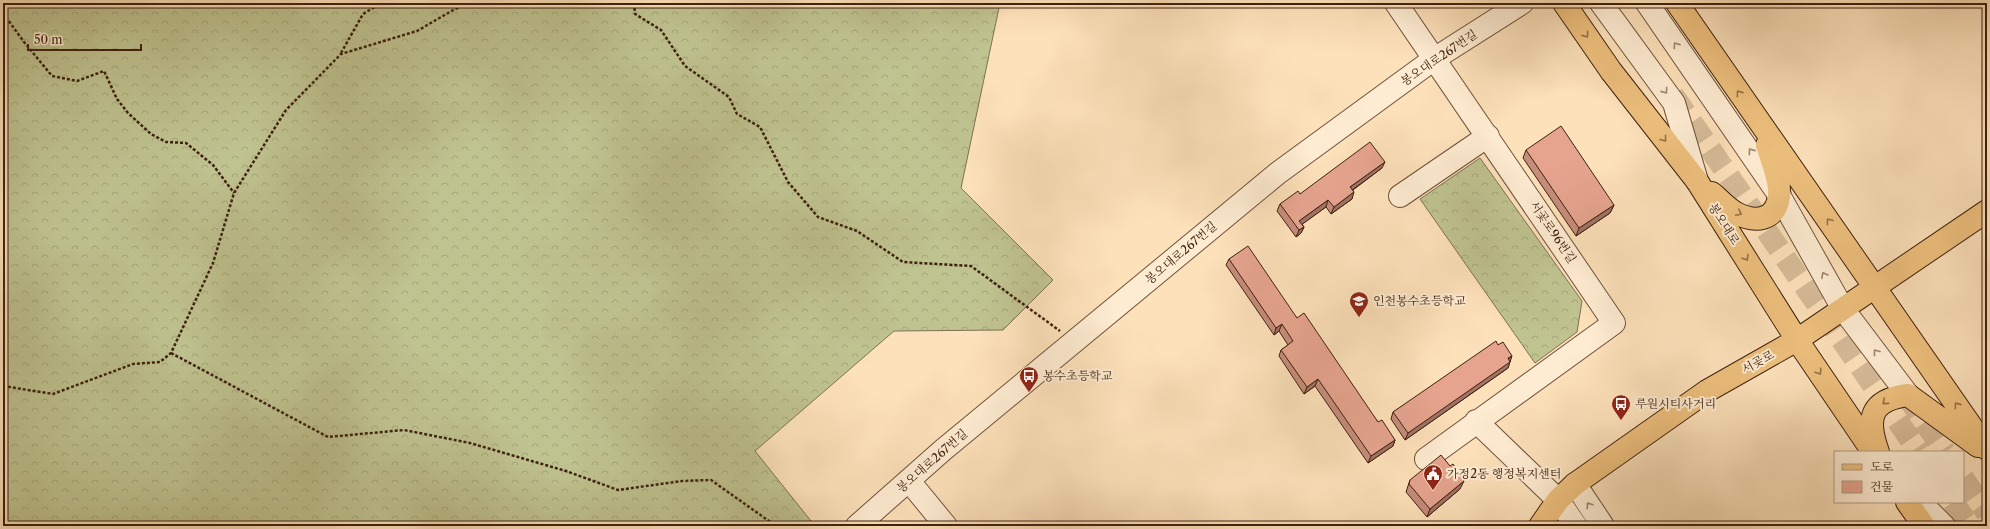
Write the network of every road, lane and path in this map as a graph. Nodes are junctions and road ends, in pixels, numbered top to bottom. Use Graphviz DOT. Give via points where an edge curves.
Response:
graph roads {
  1 [pos="381,3"];
  2 [pos="472,3"];
  3 [pos="634,3"];
  4 [pos="1396,3"];
  5 [pos="1522,3"];
  6 [pos="1564,3"];
  7 [pos="1601,3"];
  8 [pos="1647,3"];
  9 [pos="1677,3"];
  10 [pos="3,13"];
  11 [pos="341,54"];
  12 [pos="1434,59"];
  13 [pos="1758,121"];
  14 [pos="1488,136"];
  15 [pos="1697,181"];
  16 [pos="234,193"];
  17 [pos="1780,195"];
  18 [pos="1400,196"];
  19 [pos="1987,211"];
  20 [pos="1876,287"];
  21 [pos="1843,309"];
  22 [pos="1797,340"];
  23 [pos="1074,341"];
  24 [pos="171,354"];
  25 [pos="3,386"];
  26 [pos="1908,394"];
  27 [pos="1476,421"];
  28 [pos="1987,449"];
  29 [pos="1872,451"];
  30 [pos="1878,451"];
  31 [pos="1987,452"];
  32 [pos="1426,459"];
  33 [pos="909,481"];
  34 [pos="1575,484"];
  35 [pos="1558,500"];
  36 [pos="1908,503"];
  37 [pos="1921,503"];
  38 [pos="776,526"];
  39 [pos="857,526"];
  40 [pos="946,526"];
  41 [pos="1540,526"];
  42 [pos="1576,526"];
  43 [pos="1603,526"];
  44 [pos="1924,526"];
  45 [pos="1944,526"];
  1 -- 11 [label="path" via="363,14"];
  2 -- 11 [label="path" via="455,9 417,31"];
  3 -- 23 [label="path" via="635,14 661,30 686,66 729,97 737,114 760,127 788,182 818,217 857,231 903,262 971,266"];
  4 -- 12 [label="street, 서곷로96번길"];
  5 -- 12 [label="street, 봉오대로267번길"];
  6 -- 15 [label="main road, 봉오대로, one-way" via="1611,70"];
  7 -- 15 [label="street, one-way" via="1674,103"];
  17 -- 8 [label="street, one-way"];
  13 -- 9 [label="main road, one-way"];
  10 -- 16 [label="path" via="52,76 78,81 104,71 117,99 151,134 166,142 186,143 213,165"];
  11 -- 16 [label="path" via="286,110"];
  12 -- 14 [label="street, 서곷로96번길"];
  12 -- 23 [label="street, 봉오대로267번길" via="1278,172"];
  13 -- 17 [label="main road" via="1774,166"];
  20 -- 13 [label="main road, one-way"];
  14 -- 18 [label="street"];
  14 -- 27 [label="street, 서곷로96번길" via="1614,323"];
  15 -- 17 [label="main road, one-way" via="1735,212 1751,219 1766,217 1775,211"];
  15 -- 22 [label="main road, 봉오대로, one-way"];
  16 -- 24 [label="path" via="213,263"];
  21 -- 17 [label="street, one-way"];
  19 -- 20 [label="main road, 서곶로"];
  20 -- 21 [label="main road, 서곶로"];
  28 -- 20 [label="main road, one-way"];
  21 -- 22 [label="main road, 서곶로"];
  26 -- 21 [label="street, one-way"];
  22 -- 29 [label="main road, 봉오대로, one-way"];
  22 -- 34 [label="main road, 서곶로" via="1707,391"];
  23 -- 33 [label="street, 봉오대로267번길"];
  24 -- 25 [label="path" via="160,362 133,364 53,394"];
  24 -- 38 [label="path" via="328,437 404,430 470,443 566,471 618,490 682,481 711,480"];
  26 -- 30 [label="main road, one-way" via="1890,397 1877,408 1872,418 1872,436"];
  26 -- 31 [label="main road"];
  27 -- 32 [label="street, 서곷로96번길"];
  27 -- 35 [label="street"];
  33 -- 39 [label="street, 봉오대로267번길"];
  33 -- 40 [label="street"];
  34 -- 35 [label="main road, 서곶로"];
  43 -- 34 [label="street, one-way"];
  35 -- 41 [label="main road, 서곶로"];
  35 -- 42 [label="street"];
  36 -- 44 [label="main road"];
  37 -- 45 [label="street"];
}
